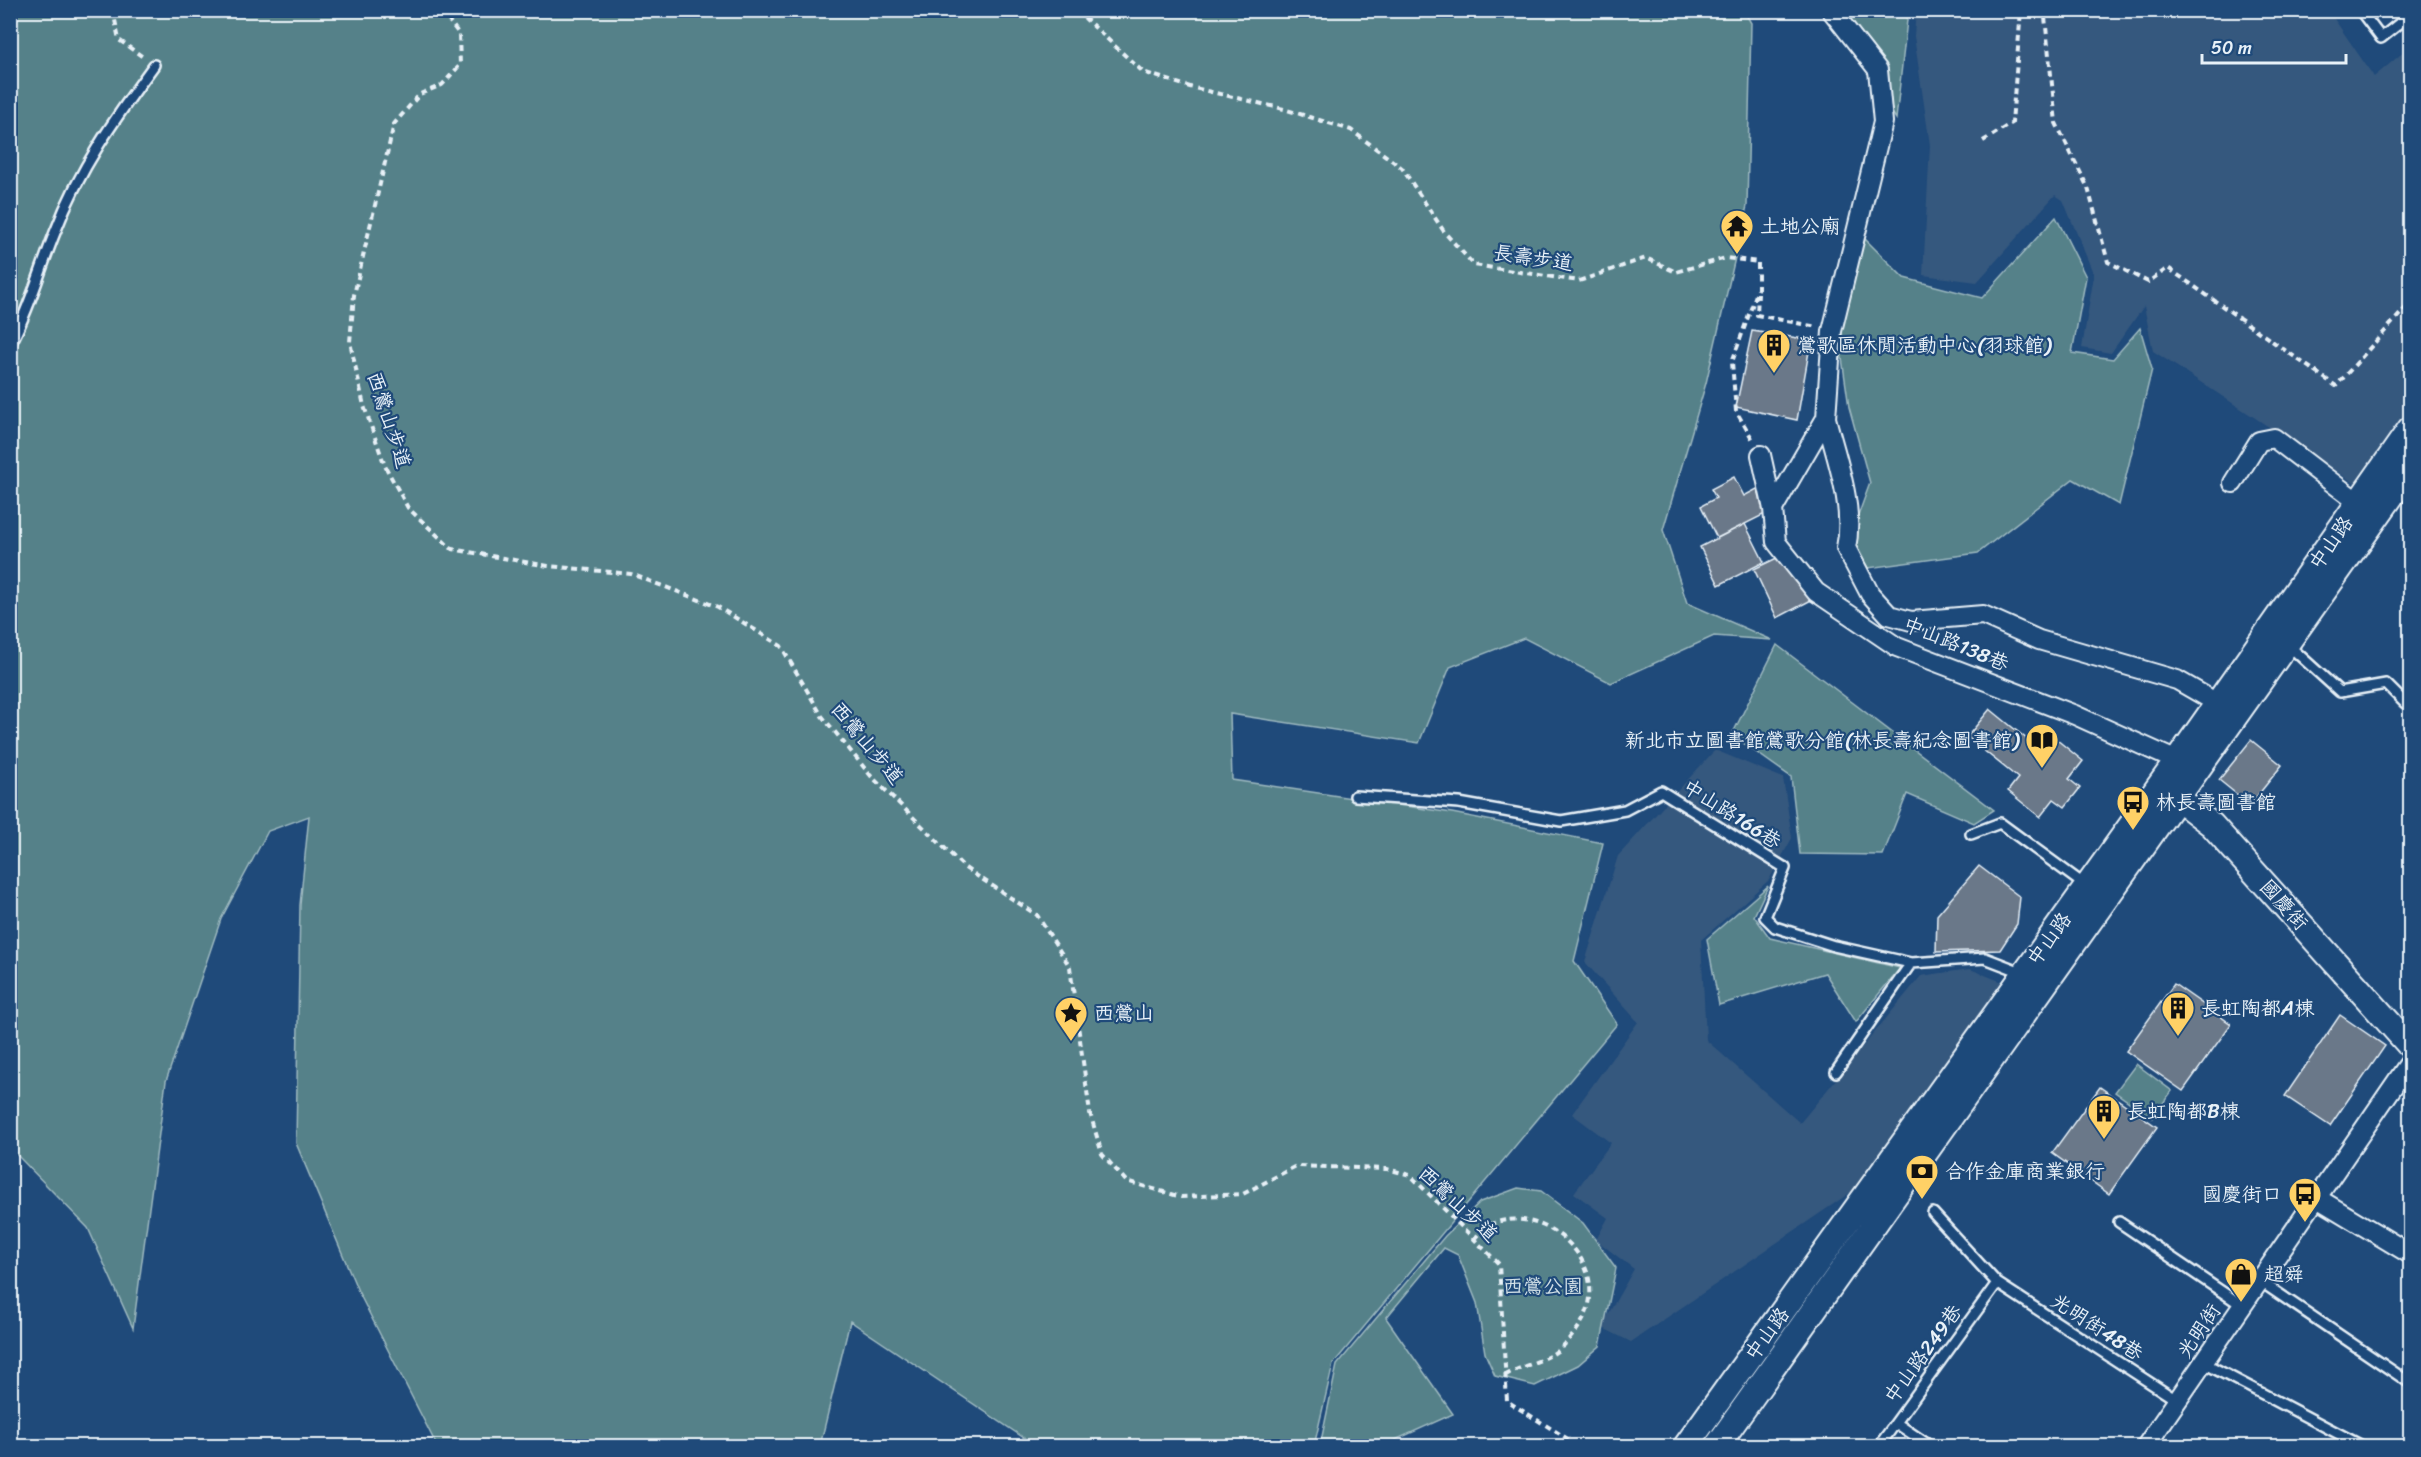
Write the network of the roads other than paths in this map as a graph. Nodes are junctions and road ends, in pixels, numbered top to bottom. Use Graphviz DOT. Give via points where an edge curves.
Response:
graph roads {
  1 [pos="1831,10"];
  2 [pos="2360,10"];
  3 [pos="2410,15"];
  4 [pos="154,65"];
  5 [pos="10,345"];
  6 [pos="1826,418"];
  7 [pos="2410,429"];
  8 [pos="1761,455"];
  9 [pos="2401,478"];
  10 [pos="2233,483"];
  11 [pos="2359,503"];
  12 [pos="1773,509"];
  13 [pos="2287,643"];
  14 [pos="2217,703"];
  15 [pos="2410,704"];
  16 [pos="2177,761"];
  17 [pos="1355,796"];
  18 [pos="2177,798"];
  19 [pos="1971,834"];
  20 [pos="2096,893"];
  21 [pos="1911,963"];
  22 [pos="2033,980"];
  23 [pos="2410,1046"];
  24 [pos="2410,1062"];
  25 [pos="1836,1072"];
  26 [pos="1916,1145"];
  27 [pos="2317,1198"];
  28 [pos="1933,1213"];
  29 [pos="2119,1222"];
  30 [pos="2410,1254"];
  31 [pos="2260,1281"];
  32 [pos="1996,1283"];
  33 [pos="2243,1306"];
  34 [pos="2204,1363"];
  35 [pos="2410,1383"];
  36 [pos="2178,1401"];
  37 [pos="1896,1423"];
  38 [pos="1686,1446"];
  39 [pos="1717,1446"];
  40 [pos="1879,1446"];
  41 [pos="1930,1446"];
  42 [pos="2146,1446"];
  43 [pos="2362,1446"];
  1 -- 6 [label="street" via="1878,70 1883,122 1832,331"];
  2 -- 3 [label="lane" via="2381,38"];
  4 -- 5 [label="lane" via="108,128 80,176 56,229 26,316"];
  6 -- 12 [label="street"];
  6 -- 14 [label="street" via="1844,497 1849,532 1846,548 1870,594 1889,615 1911,621 1983,615 2039,640 2177,680"];
  7 -- 9 [label="street, 中山路"];
  8 -- 12 [label="street, 中山路138巷"];
  9 -- 11 [label="street, 中山路"];
  9 -- 13 [label="street, 中山路"];
  10 -- 11 [label="street" via="2259,441 2274,438"];
  11 -- 14 [label="street, 中山路"];
  12 -- 16 [label="street, 中山路138巷" via="1776,542 1816,592 1897,647 2075,715"];
  13 -- 15 [label="lane" via="2340,692 2386,684 2405,704"];
  13 -- 18 [label="street, 中山路"];
  14 -- 16 [label="street, 中山路"];
  16 -- 18 [label="street"];
  16 -- 20 [label="street, 中山路"];
  17 -- 21 [label="lane, 中山路166巷" via="1459,803 1561,821 1625,810 1661,791 1785,868 1765,916 1775,927 1834,946"];
  18 -- 20 [label="street, 中山路"];
  18 -- 23 [label="street, 國慶街" via="2212,825"];
  19 -- 20 [label="lane" via="2000,823"];
  20 -- 22 [label="street, 中山路"];
  21 -- 22 [label="lane, 中山路166巷" via="1985,958"];
  21 -- 25 [label="lane"];
  22 -- 26 [label="street, 中山路"];
  24 -- 27 [label="street, 光明街"];
  26 -- 38 [label="street, 中山路"];
  26 -- 39 [label="street, 中山路" via="1898,1197"];
  27 -- 30 [label="street"];
  27 -- 31 [label="street, 光明街"];
  28 -- 32 [label="lane, 光明街48巷"];
  29 -- 33 [label="lane"];
  31 -- 33 [label="street, 光明街"];
  31 -- 35 [label="lane"];
  32 -- 36 [label="lane, 光明街48巷"];
  32 -- 37 [label="lane, 中山路249巷"];
  33 -- 34 [label="street, 光明街"];
  34 -- 36 [label="street, 光明街"];
  34 -- 43 [label="lane"];
  36 -- 42 [label="street, 光明街"];
  37 -- 40 [label="lane, 中山路249巷"];
  37 -- 41 [label="lane"];
}
